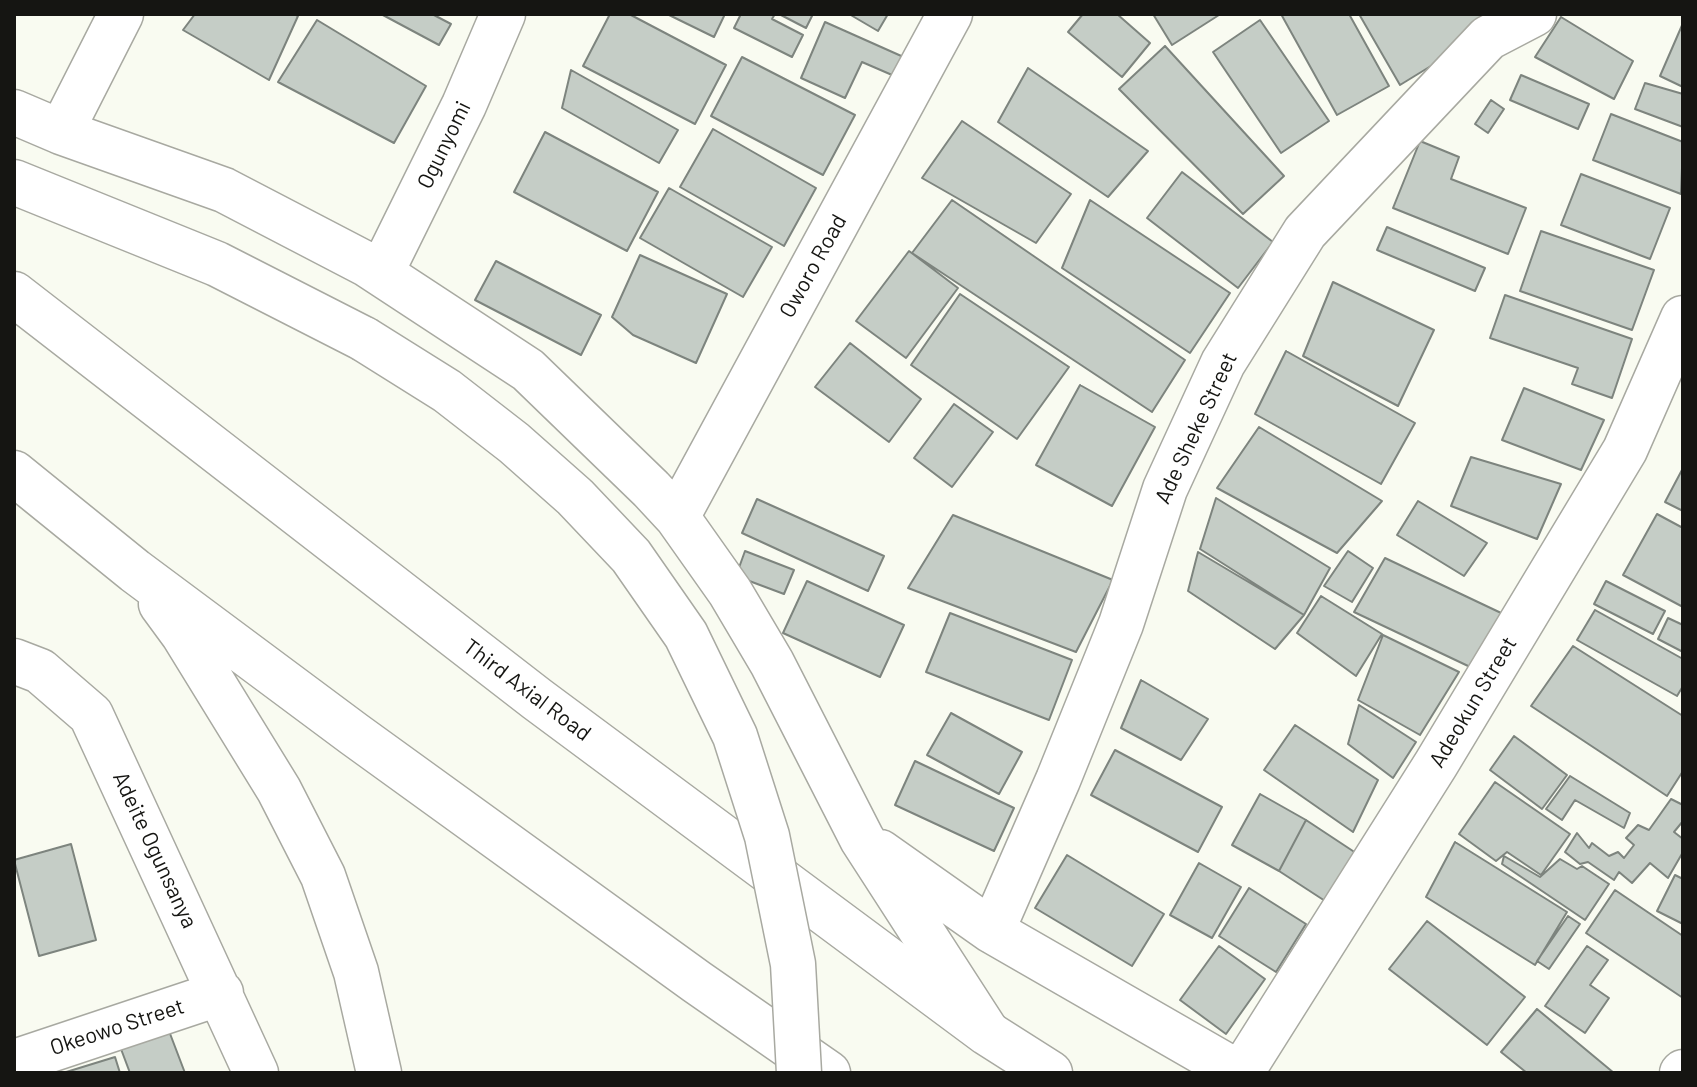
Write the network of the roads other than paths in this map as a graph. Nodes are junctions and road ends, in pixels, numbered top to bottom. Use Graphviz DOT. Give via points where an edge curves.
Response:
graph roads {
  1 [pos="121,14"];
  2 [pos="503,14"];
  3 [pos="950,14"];
  4 [pos="1534,14"];
  5 [pos="14,112"];
  6 [pos="61,132"];
  7 [pos="14,182"];
  8 [pos="381,273"];
  9 [pos="14,294"];
  10 [pos="1683,318"];
  11 [pos="14,473"];
  12 [pos="677,517"];
  13 [pos="135,571"];
  14 [pos="14,661"];
  15 [pos="862,839"];
  16 [pos="992,931"];
  17 [pos="221,993"];
  18 [pos="987,1033"];
  19 [pos="14,1062"];
  20 [pos="256,1073"];
  21 [pos="379,1073"];
  22 [pos="799,1073"];
  23 [pos="828,1073"];
  24 [pos="1050,1073"];
  25 [pos="1240,1073"];
  1 -- 6 [label="main road"];
  2 -- 8 [label="main road, Ogunyomi"];
  3 -- 12 [label="main road, Oworo Road"];
  4 -- 16 [label="main road, Ade Sheke Street" via="1488,38 1305,232 1223,363 1165,489 1121,624"];
  5 -- 6 [label="main road"];
  6 -- 8 [label="main road" via="224,190"];
  7 -- 22 [label="main road, bridge" via="217,264 364,339 447,391 514,443 631,556 686,635 735,736 767,836 793,964"];
  8 -- 12 [label="main road" via="528,370"];
  9 -- 18 [label="main road, Third Axial Road" via="537,699"];
  10 -- 25 [label="main road, Adeokun Street" via="1625,450 1436,764"];
  11 -- 13 [label="main road"];
  12 -- 15 [label="main road" via="772,663"];
  13 -- 21 [label="main road" via="183,634 279,790 323,876 356,972"];
  13 -- 23 [label="main road"];
  14 -- 17 [label="main road, Adeite Ogunsanya" via="40,671 91,715"];
  15 -- 16 [label="main road"];
  15 -- 18 [label="main road"];
  16 -- 25 [label="main road"];
  17 -- 19 [label="main road, Okeowo Street"];
  17 -- 20 [label="main road, Adeite Ogunsanya"];
  18 -- 24 [label="main road, Third Axial Road"];
}
